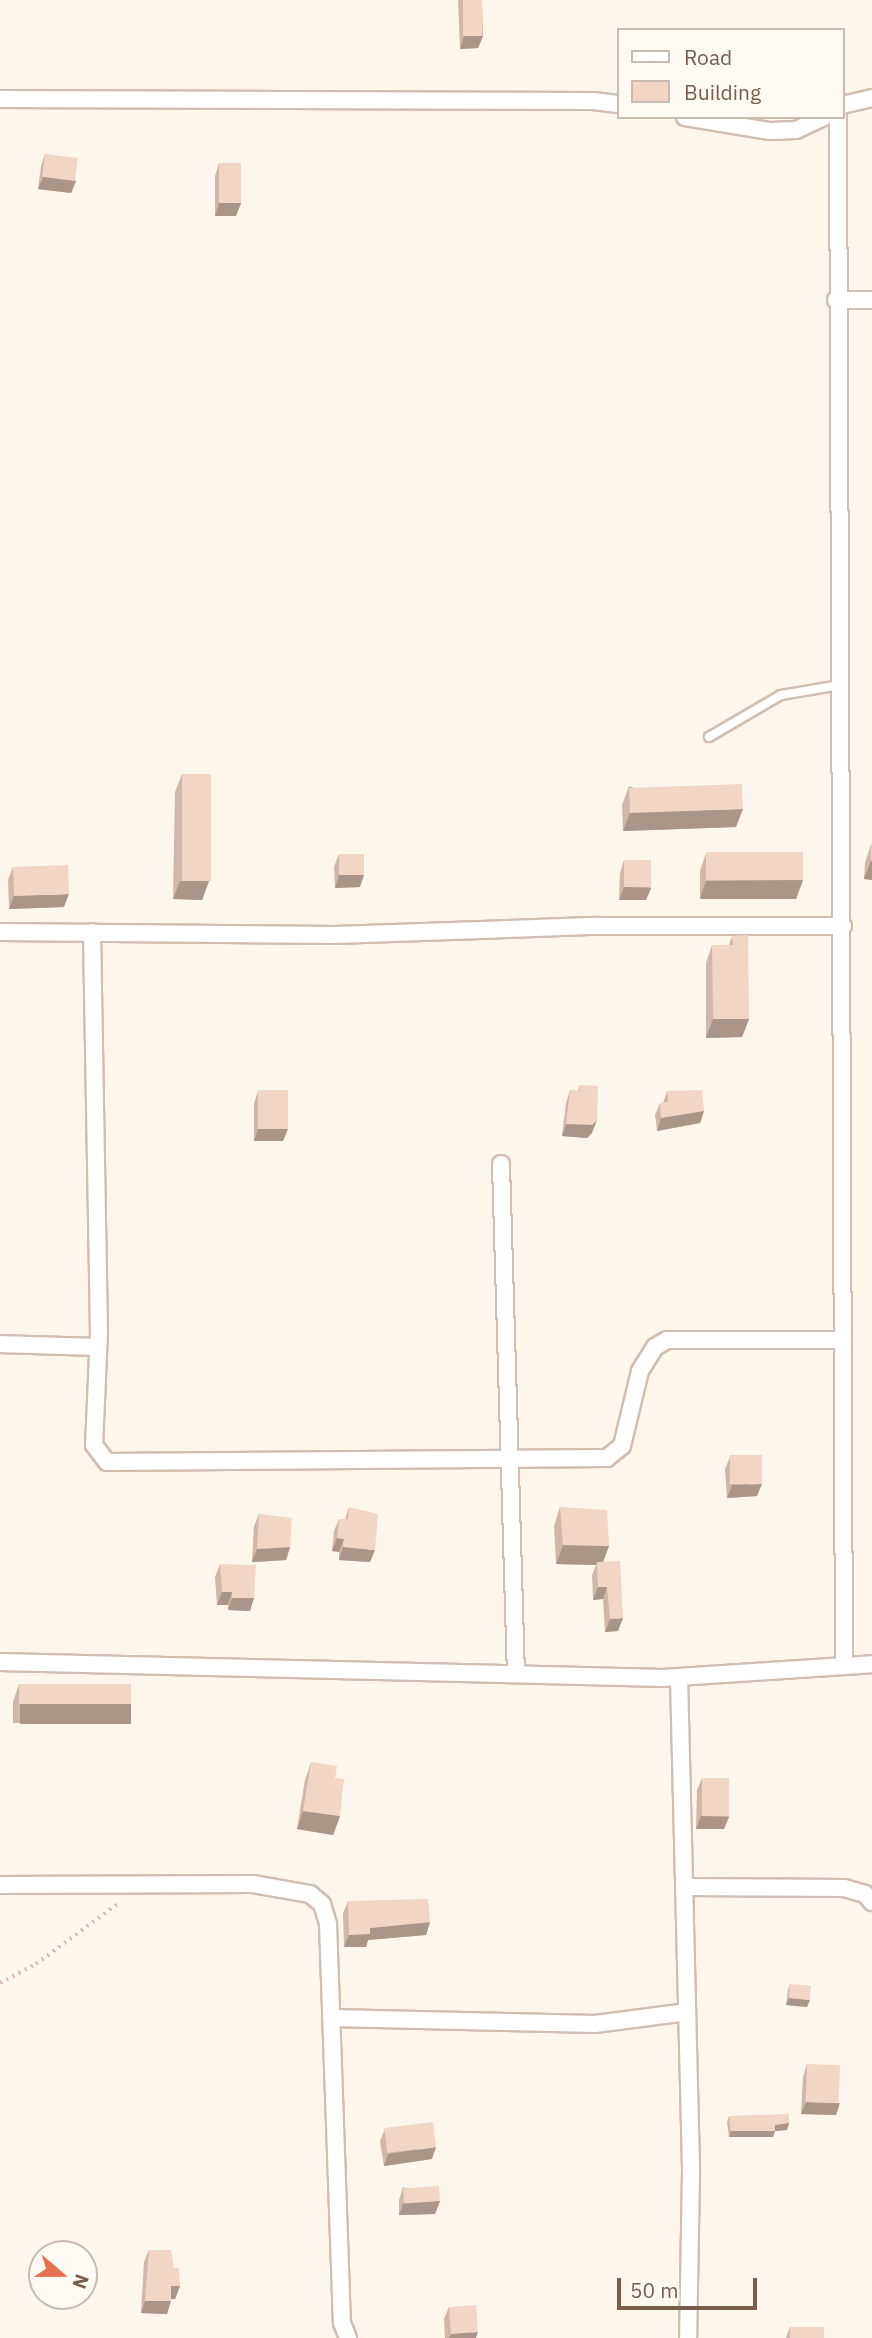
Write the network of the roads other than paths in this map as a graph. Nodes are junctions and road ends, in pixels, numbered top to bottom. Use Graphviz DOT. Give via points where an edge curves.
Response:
graph roads {
  1 [pos="872,98"];
  2 [pos="0,99"];
  3 [pos="616,104"];
  4 [pos="844,105"];
  5 [pos="697,119"];
  6 [pos="820,119"];
  7 [pos="838,119"];
  8 [pos="836,300"];
  9 [pos="872,300"];
  10 [pos="840,685"];
  11 [pos="709,737"];
  12 [pos="843,926"];
  13 [pos="0,932"];
  14 [pos="92,932"];
  15 [pos="501,1164"];
  16 [pos="842,1340"];
  17 [pos="0,1344"];
  18 [pos="98,1347"];
  19 [pos="509,1462"];
  20 [pos="0,1662"];
  21 [pos="844,1664"];
  22 [pos="872,1664"];
  23 [pos="516,1674"];
  24 [pos="679,1678"];
  25 [pos="0,1885"];
  26 [pos="684,1887"];
  27 [pos="872,1902"];
  28 [pos="687,2012"];
  29 [pos="331,2018"];
  30 [pos="348,2338"];
  31 [pos="688,2338"];
  1 -- 4 [label="street"];
  2 -- 3 [label="street"];
  5 -- 6 [label="street" via="769,131 796,130"];
  7 -- 8 [label="street"];
  8 -- 9 [label="street"];
  8 -- 10 [label="street"];
  10 -- 11 [label="lane" via="781,695"];
  10 -- 12 [label="street"];
  12 -- 14 [label="street" via="597,926 335,935"];
  12 -- 16 [label="street"];
  13 -- 14 [label="street"];
  14 -- 18 [label="street"];
  15 -- 19 [label="street"];
  16 -- 19 [label="street" via="667,1340 655,1347 640,1371 622,1446 614,1454"];
  16 -- 21 [label="street"];
  17 -- 18 [label="street"];
  18 -- 19 [label="street" via="94,1445 107,1462"];
  19 -- 23 [label="street"];
  20 -- 23 [label="street"];
  21 -- 22 [label="street"];
  21 -- 24 [label="street"];
  23 -- 24 [label="street"];
  24 -- 26 [label="street"];
  25 -- 29 [label="street" via="253,1884 310,1894 322,1904 328,1924"];
  26 -- 27 [label="street" via="844,1888 865,1894"];
  26 -- 28 [label="street"];
  28 -- 29 [label="street" via="595,2024"];
  28 -- 31 [label="street"];
  29 -- 30 [label="street" via="342,2323"];
}
